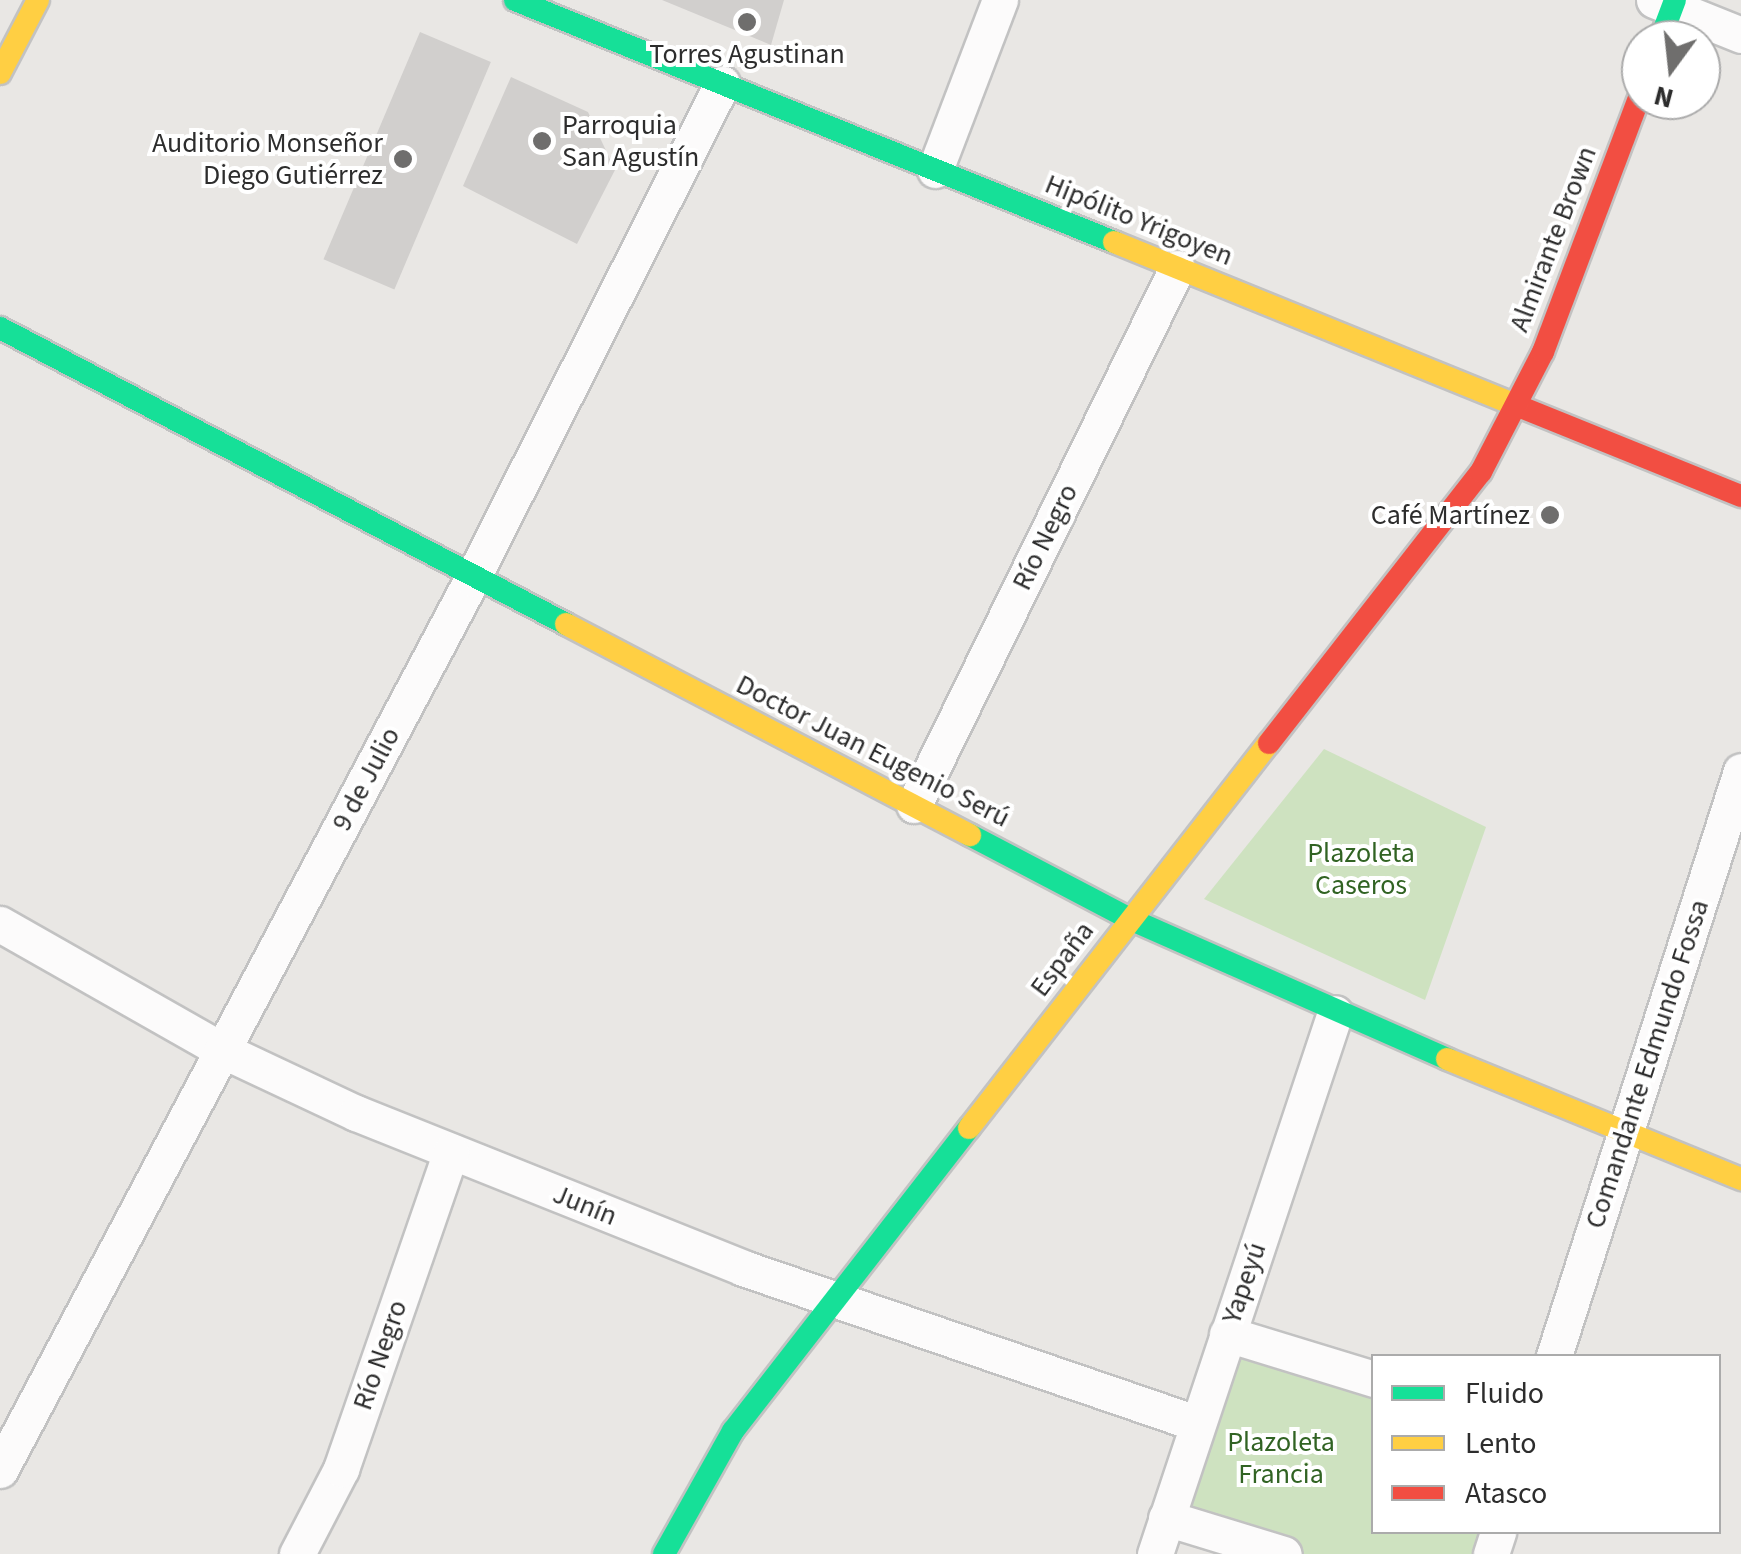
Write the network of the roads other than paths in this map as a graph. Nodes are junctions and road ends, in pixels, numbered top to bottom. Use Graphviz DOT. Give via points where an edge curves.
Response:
graph roads {
  1 [pos="38,0"];
  2 [pos="514,0"];
  3 [pos="1000,0"];
  4 [pos="1666,12"];
  5 [pos="1741,35"];
  6 [pos="0,73"];
  7 [pos="722,84"];
  8 [pos="1630,120"];
  9 [pos="935,170"];
  10 [pos="1177,268"];
  11 [pos="0,328"];
  12 [pos="1518,406"];
  13 [pos="1741,496"];
  14 [pos="472,579"];
  15 [pos="1741,771"];
  16 [pos="914,805"];
  17 [pos="1130,920"];
  18 [pos="0,924"];
  19 [pos="1334,1013"];
  20 [pos="222,1050"];
  21 [pos="1625,1130"];
  22 [pos="451,1151"];
  23 [pos="1741,1179"];
  24 [pos="837,1302"];
  25 [pos="1227,1334"];
  26 [pos="1555,1354"];
  27 [pos="1371,1378"];
  28 [pos="1197,1422"];
  29 [pos="0,1470"];
  30 [pos="1166,1518"];
  31 [pos="297,1554"];
  32 [pos="664,1554"];
  33 [pos="1155,1554"];
  34 [pos="1284,1554"];
  1 -- 6 [label="street"];
  2 -- 7 [label="street, Hipólito Yrigoyen"];
  3 -- 9 [label="street"];
  4 -- 5 [label="street"];
  7 -- 9 [label="street, Hipólito Yrigoyen"];
  7 -- 14 [label="street, 9 de Julio"];
  8 -- 12 [label="street, Almirante Brown"];
  9 -- 10 [label="street, Hipólito Yrigoyen"];
  10 -- 12 [label="street, Hipólito Yrigoyen"];
  10 -- 16 [label="street, Río Negro"];
  11 -- 14 [label="street, Doctor Juan Eugenio Serú"];
  12 -- 13 [label="street, Hipólito Yrigoyen"];
  12 -- 17 [label="street, España" via="1481,472"];
  14 -- 16 [label="street, Doctor Juan Eugenio Serú"];
  14 -- 20 [label="street, 9 de Julio"];
  15 -- 21 [label="street, Comandante Edmundo Fossa"];
  16 -- 17 [label="street, Doctor Juan Eugenio Serú"];
  17 -- 19 [label="street, Doctor Juan Eugenio Serú"];
  17 -- 24 [label="street, España"];
  18 -- 20 [label="street, Junín"];
  19 -- 21 [label="street, Doctor Juan Eugenio Serú"];
  19 -- 25 [label="street, Yapeyú"];
  20 -- 22 [label="street, Junín"];
  20 -- 29 [label="street, 9 de Julio"];
  21 -- 23 [label="street, Doctor Juan Eugenio Serú"];
  21 -- 26 [label="street, Comandante Edmundo Fossa"];
  22 -- 24 [label="street, Junín"];
  22 -- 31 [label="street, Río Negro" via="340,1468"];
  24 -- 28 [label="street, Junín"];
  24 -- 32 [label="street, España" via="733,1431"];
  25 -- 27 [label="street"];
  25 -- 28 [label="street, Yapeyú"];
  28 -- 30 [label="street, Yapeyú"];
  30 -- 33 [label="street, Yapeyú"];
  30 -- 34 [label="street"];
}
